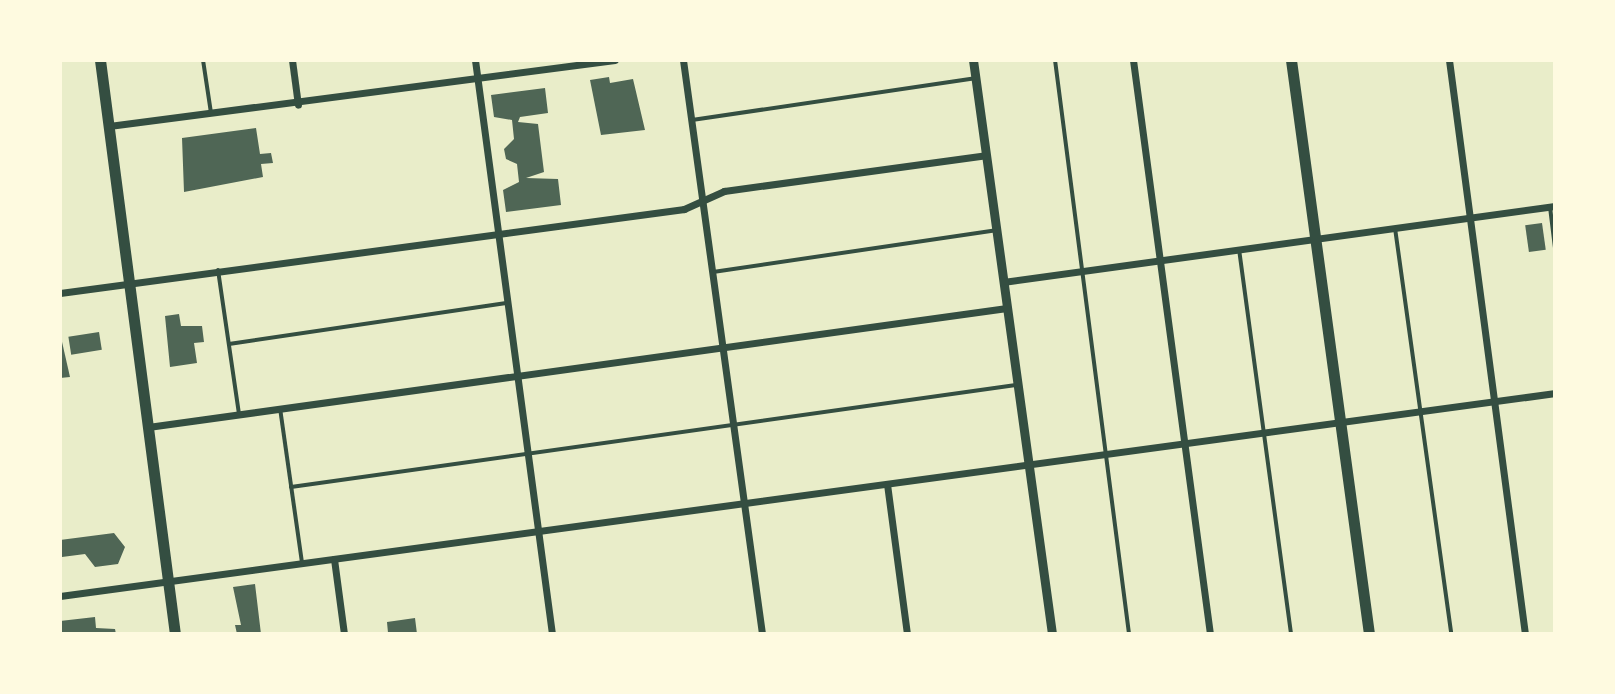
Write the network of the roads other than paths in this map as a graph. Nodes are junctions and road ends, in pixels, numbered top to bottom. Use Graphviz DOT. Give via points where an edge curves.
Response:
graph roads {
  1 [pos="100,60"];
  2 [pos="203,60"];
  3 [pos="292,60"];
  4 [pos="475,60"];
  5 [pos="615,60"];
  6 [pos="683,60"];
  7 [pos="973,60"];
  8 [pos="1055,60"];
  9 [pos="1133,60"];
  10 [pos="1291,60"];
  11 [pos="1449,60"];
  12 [pos="975,78"];
  13 [pos="478,81"];
  14 [pos="298,105"];
  15 [pos="211,116"];
  16 [pos="692,120"];
  17 [pos="109,126"];
  18 [pos="986,155"];
  19 [pos="704,201"];
  20 [pos="1552,206"];
  21 [pos="1470,218"];
  22 [pos="1395,228"];
  23 [pos="996,230"];
  24 [pos="499,234"];
  25 [pos="1315,239"];
  26 [pos="1555,248"];
  27 [pos="1239,249"];
  28 [pos="1159,260"];
  29 [pos="218,270"];
  30 [pos="1082,271"];
  31 [pos="713,272"];
  32 [pos="129,282"];
  33 [pos="1003,282"];
  34 [pos="60,293"];
  35 [pos="508,303"];
  36 [pos="1007,308"];
  37 [pos="229,344"];
  38 [pos="723,346"];
  39 [pos="518,375"];
  40 [pos="1018,385"];
  41 [pos="1555,393"];
  42 [pos="1495,402"];
  43 [pos="280,408"];
  44 [pos="1419,411"];
  45 [pos="239,414"];
  46 [pos="1341,421"];
  47 [pos="735,425"];
  48 [pos="148,427"];
  49 [pos="1263,432"];
  50 [pos="1184,444"];
  51 [pos="529,455"];
  52 [pos="1107,455"];
  53 [pos="1029,465"];
  54 [pos="887,484"];
  55 [pos="291,487"];
  56 [pos="744,503"];
  57 [pos="538,530"];
  58 [pos="334,559"];
  59 [pos="302,563"];
  60 [pos="168,582"];
  61 [pos="60,596"];
  62 [pos="175,634"];
  63 [pos="344,634"];
  64 [pos="552,634"];
  65 [pos="762,634"];
  66 [pos="907,634"];
  67 [pos="1052,634"];
  68 [pos="1129,634"];
  69 [pos="1210,634"];
  70 [pos="1291,634"];
  71 [pos="1369,634"];
  72 [pos="1451,634"];
  73 [pos="1525,634"];
  1 -- 17 [label="main road"];
  2 -- 15 [label="lane"];
  3 -- 14 [label="street"];
  4 -- 13 [label="street"];
  5 -- 13 [label="street"];
  6 -- 16 [label="street"];
  7 -- 12 [label="street"];
  8 -- 30 [label="lane"];
  9 -- 28 [label="street"];
  10 -- 25 [label="main road"];
  11 -- 21 [label="street"];
  12 -- 16 [label="lane"];
  12 -- 18 [label="street"];
  13 -- 14 [label="street"];
  13 -- 24 [label="street"];
  14 -- 15 [label="street"];
  15 -- 17 [label="street"];
  16 -- 19 [label="street"];
  17 -- 32 [label="main road"];
  18 -- 19 [label="street" via="724,191"];
  18 -- 23 [label="street"];
  19 -- 24 [label="street" via="684,209"];
  19 -- 31 [label="street"];
  20 -- 21 [label="street"];
  20 -- 26 [label="lane"];
  21 -- 22 [label="street"];
  21 -- 42 [label="street"];
  22 -- 25 [label="street"];
  22 -- 44 [label="lane"];
  23 -- 31 [label="lane"];
  23 -- 33 [label="street"];
  24 -- 29 [label="street"];
  24 -- 35 [label="street"];
  25 -- 27 [label="street"];
  25 -- 46 [label="main road"];
  27 -- 28 [label="street"];
  27 -- 49 [label="lane"];
  28 -- 30 [label="street"];
  28 -- 50 [label="street"];
  29 -- 32 [label="street"];
  29 -- 37 [label="lane"];
  30 -- 33 [label="street"];
  30 -- 52 [label="lane"];
  31 -- 38 [label="street"];
  32 -- 34 [label="street"];
  32 -- 48 [label="main road"];
  33 -- 36 [label="street"];
  35 -- 37 [label="lane"];
  35 -- 39 [label="street"];
  36 -- 38 [label="street"];
  36 -- 40 [label="street"];
  37 -- 45 [label="lane"];
  38 -- 39 [label="street"];
  38 -- 47 [label="street"];
  39 -- 43 [label="street"];
  39 -- 51 [label="street"];
  40 -- 47 [label="lane"];
  40 -- 53 [label="street"];
  41 -- 42 [label="street"];
  42 -- 44 [label="street"];
  42 -- 73 [label="street"];
  43 -- 45 [label="street"];
  43 -- 55 [label="lane"];
  44 -- 46 [label="street"];
  44 -- 72 [label="lane"];
  45 -- 48 [label="street"];
  46 -- 49 [label="street"];
  46 -- 71 [label="main road"];
  47 -- 51 [label="lane"];
  47 -- 56 [label="street"];
  48 -- 60 [label="main road"];
  49 -- 50 [label="street"];
  49 -- 70 [label="lane"];
  50 -- 52 [label="street"];
  50 -- 69 [label="street"];
  51 -- 55 [label="lane"];
  51 -- 57 [label="street"];
  52 -- 53 [label="street"];
  52 -- 68 [label="lane"];
  53 -- 54 [label="street"];
  53 -- 67 [label="street"];
  54 -- 56 [label="street"];
  54 -- 66 [label="street"];
  55 -- 59 [label="lane"];
  56 -- 57 [label="street"];
  56 -- 65 [label="street"];
  57 -- 58 [label="street"];
  57 -- 64 [label="street"];
  58 -- 59 [label="street"];
  58 -- 63 [label="street"];
  59 -- 60 [label="street"];
  60 -- 61 [label="street"];
  60 -- 62 [label="main road"];
}
